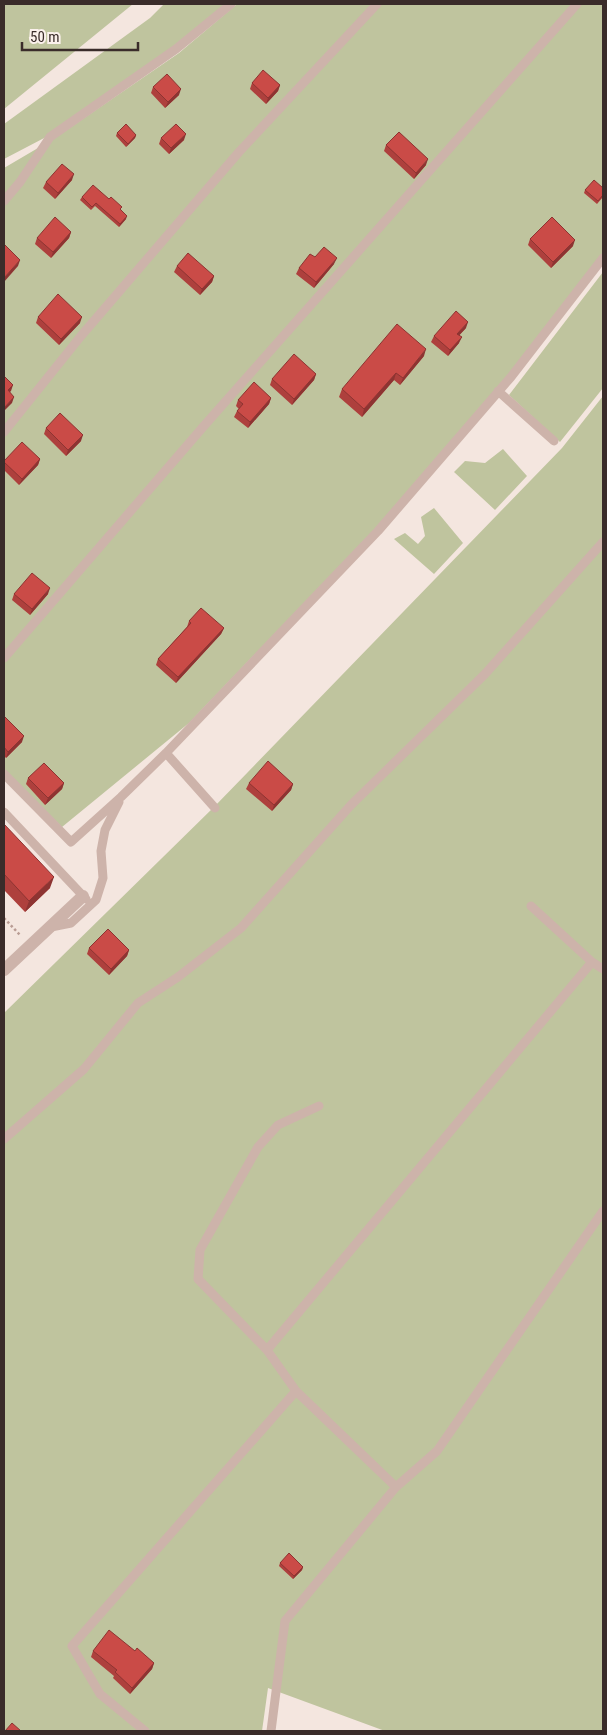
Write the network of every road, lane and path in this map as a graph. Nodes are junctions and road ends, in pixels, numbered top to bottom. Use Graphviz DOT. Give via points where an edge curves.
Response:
graph roads {
  1 [pos="231,4"];
  2 [pos="377,4"];
  3 [pos="577,4"];
  4 [pos="4,201"];
  5 [pos="603,258"];
  6 [pos="498,391"];
  7 [pos="4,432"];
  8 [pos="554,441"];
  9 [pos="603,542"];
  10 [pos="4,658"];
  11 [pos="166,752"];
  12 [pos="4,774"];
  13 [pos="121,798"];
  14 [pos="215,808"];
  15 [pos="4,812"];
  16 [pos="88,900"];
  17 [pos="531,906"];
  18 [pos="4,918"];
  19 [pos="20,935"];
  20 [pos="592,962"];
  21 [pos="603,969"];
  22 [pos="4,970"];
  23 [pos="319,1106"];
  24 [pos="4,1139"];
  25 [pos="603,1211"];
  26 [pos="267,1350"];
  27 [pos="296,1391"];
  28 [pos="396,1487"];
  29 [pos="145,1731"];
  30 [pos="271,1731"];
  1 -- 4 [label="lane" via="176,49 50,137"];
  2 -- 7 [label="lane" via="233,160 80,336"];
  3 -- 10 [label="lane" via="196,434"];
  5 -- 6 [label="lane"];
  6 -- 8 [label="lane"];
  6 -- 11 [label="lane" via="378,531"];
  9 -- 24 [label="lane" via="485,674 351,805 241,928 178,977 138,1003 84,1069"];
  11 -- 13 [label="lane"];
  11 -- 14 [label="lane"];
  12 -- 13 [label="lane" via="71,842"];
  13 -- 16 [label="lane" via="105,830 102,878 96,900"];
  15 -- 16 [label="lane"];
  16 -- 22 [label="street" via="50,927"];
  17 -- 20 [label="lane"];
  18 -- 19 [label="path"];
  20 -- 21 [label="lane"];
  20 -- 26 [label="lane"];
  23 -- 26 [label="lane" via="278,1125 258,1148 200,1250 198,1279"];
  25 -- 28 [label="lane" via="437,1451"];
  26 -- 27 [label="lane"];
  27 -- 28 [label="lane"];
  27 -- 29 [label="lane" via="72,1646 100,1694"];
  28 -- 30 [label="lane" via="285,1621"];
}
